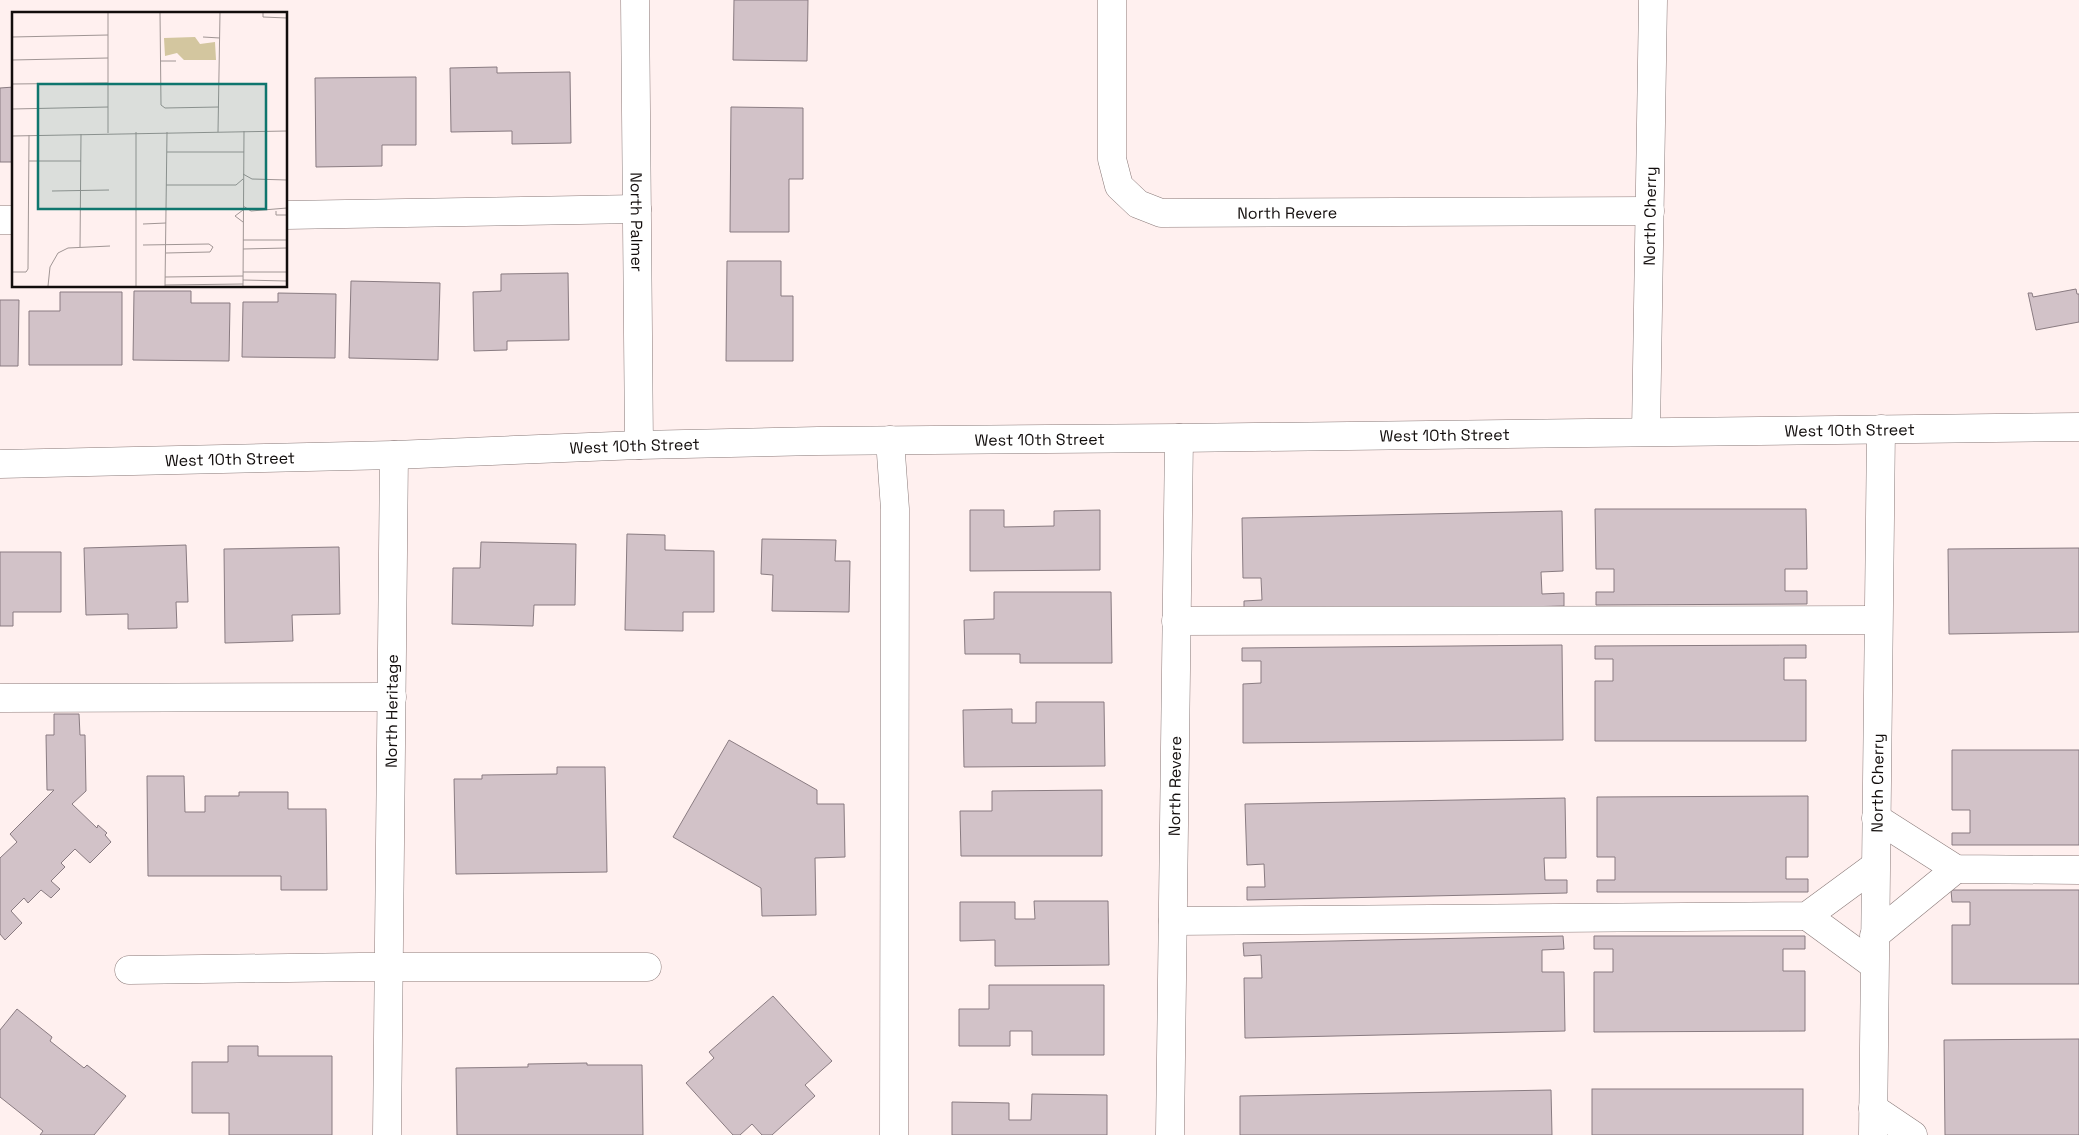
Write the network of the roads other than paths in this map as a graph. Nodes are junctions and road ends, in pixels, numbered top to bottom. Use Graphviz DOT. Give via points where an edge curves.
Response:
graph roads {
  1 [pos="635,0"];
  2 [pos="1112,0"];
  3 [pos="1653,0"];
  4 [pos="637,209"];
  5 [pos="1650,212"];
  6 [pos="288,215"];
  7 [pos="2079,427"];
  8 [pos="1880,429"];
  9 [pos="1646,431"];
  10 [pos="1179,438"];
  11 [pos="890,440"];
  12 [pos="639,444"];
  13 [pos="394,455"];
  14 [pos="0,464"];
  15 [pos="1878,620"];
  16 [pos="1176,621"];
  17 [pos="392,697"];
  18 [pos="0,698"];
  19 [pos="1876,818"];
  20 [pos="1875,866"];
  21 [pos="1956,870"];
  22 [pos="2079,870"];
  23 [pos="1807,916"];
  24 [pos="1173,921"];
  25 [pos="1874,936"];
  26 [pos="1874,965"];
  27 [pos="390,966"];
  28 [pos="647,966"];
  29 [pos="129,970"];
  30 [pos="1873,1108"];
  31 [pos="387,1135"];
  32 [pos="894,1135"];
  33 [pos="1170,1135"];
  34 [pos="1873,1135"];
  35 [pos="1913,1135"];
  1 -- 4 [label="street, North Palmer"];
  2 -- 5 [label="street, North Revere" via="1112,159 1119,186 1138,204 1161,213"];
  3 -- 5 [label="street, North Cherry"];
  4 -- 6 [label="street"];
  4 -- 12 [label="street, North Palmer"];
  5 -- 9 [label="street, North Cherry"];
  7 -- 8 [label="street, West 10th Street"];
  8 -- 9 [label="street, West 10th Street"];
  8 -- 15 [label="street, North Cherry"];
  9 -- 10 [label="street, West 10th Street"];
  10 -- 11 [label="street, West 10th Street"];
  10 -- 16 [label="street, North Revere"];
  11 -- 12 [label="street, West 10th Street"];
  11 -- 32 [label="street" via="895,509"];
  12 -- 13 [label="street, West 10th Street"];
  13 -- 14 [label="street, West 10th Street"];
  13 -- 17 [label="street, North Heritage"];
  15 -- 16 [label="street"];
  15 -- 19 [label="street, North Cherry"];
  16 -- 24 [label="street, North Revere"];
  17 -- 18 [label="street"];
  17 -- 27 [label="street, North Heritage"];
  19 -- 20 [label="street, North Cherry"];
  19 -- 21 [label="street"];
  20 -- 23 [label="street"];
  20 -- 25 [label="street, North Cherry"];
  21 -- 22 [label="street"];
  21 -- 25 [label="street"];
  23 -- 24 [label="street"];
  23 -- 26 [label="street"];
  24 -- 33 [label="street, North Revere"];
  25 -- 26 [label="street, North Cherry"];
  26 -- 30 [label="street, North Cherry"];
  27 -- 28 [label="street"];
  27 -- 29 [label="street"];
  27 -- 31 [label="street, North Heritage"];
  30 -- 34 [label="street, North Cherry"];
  30 -- 35 [label="street"];
}
